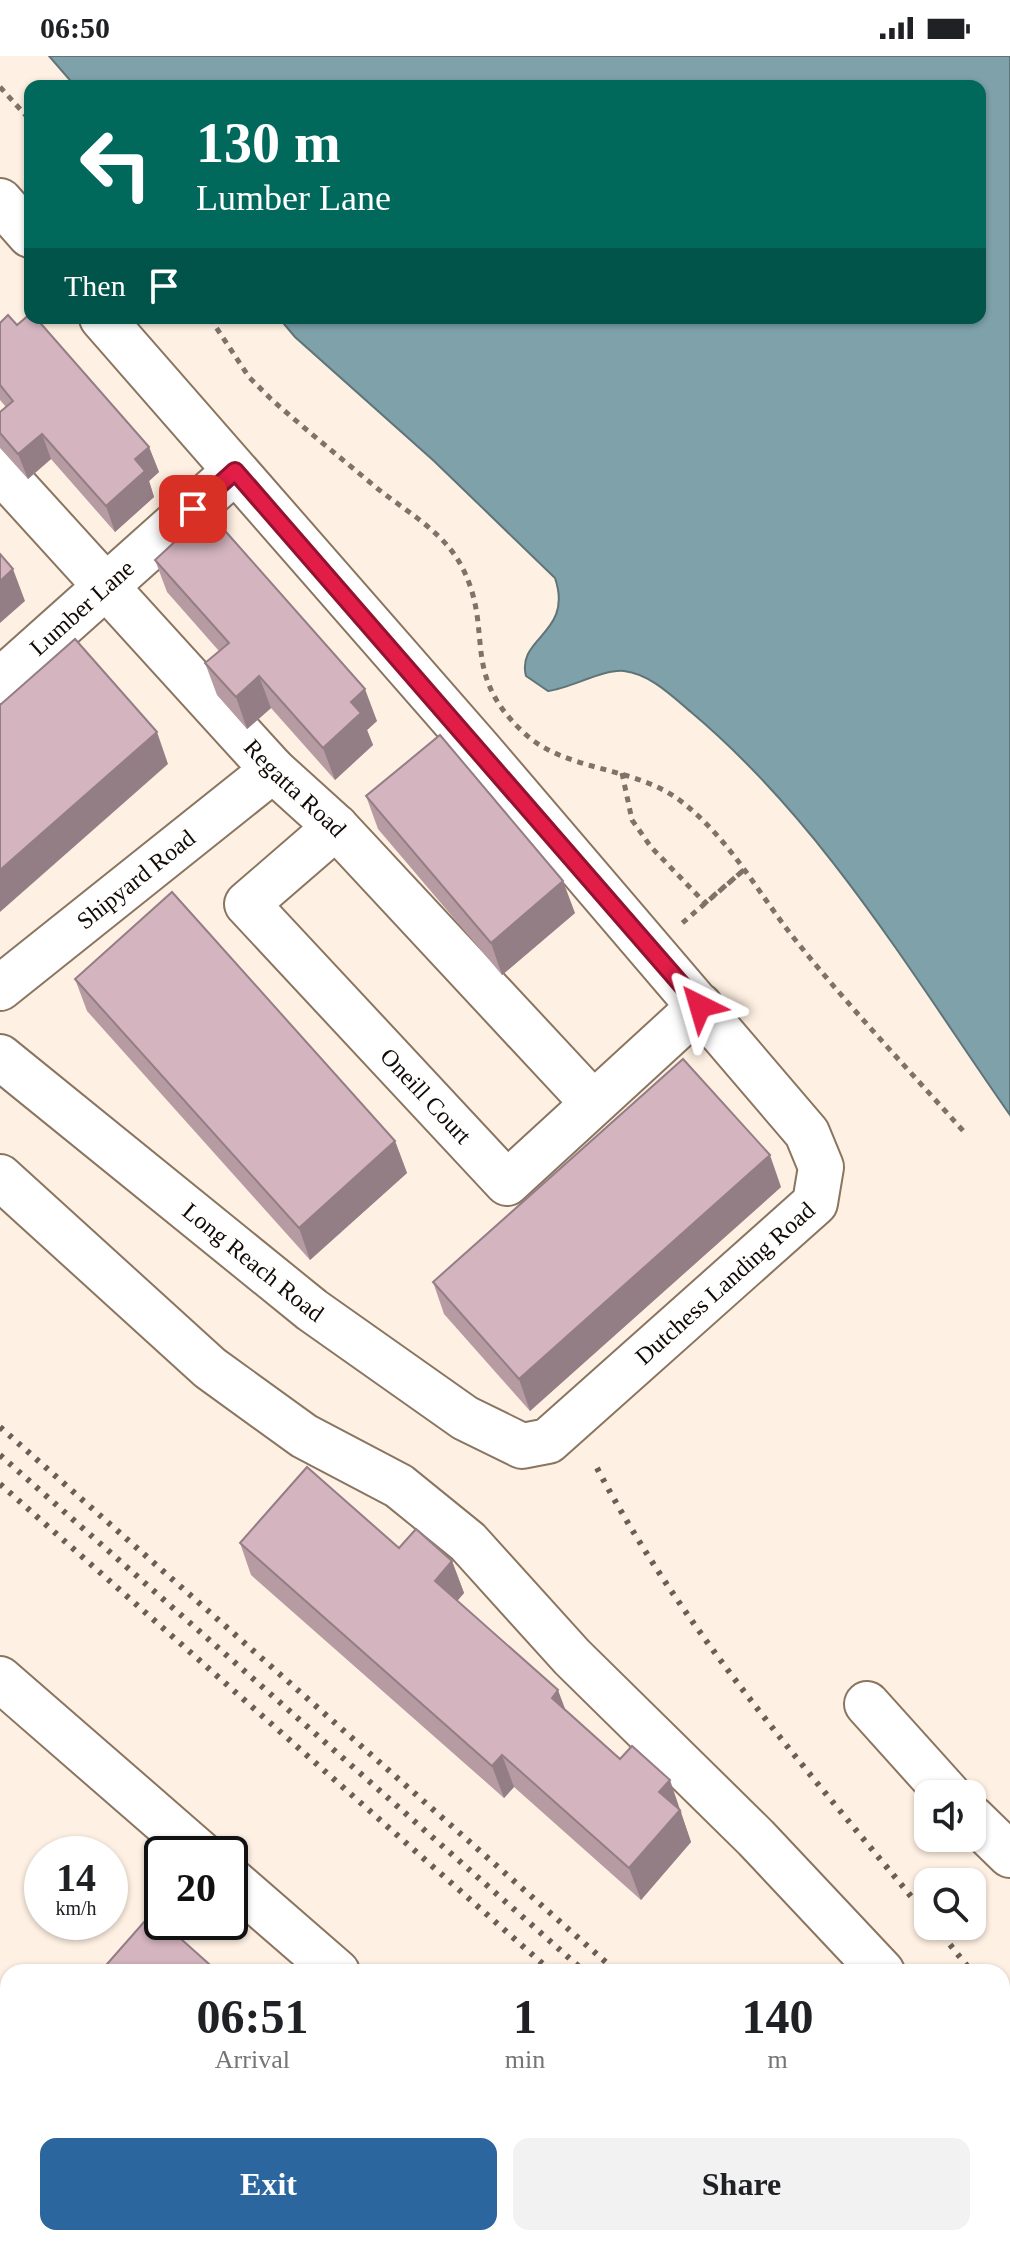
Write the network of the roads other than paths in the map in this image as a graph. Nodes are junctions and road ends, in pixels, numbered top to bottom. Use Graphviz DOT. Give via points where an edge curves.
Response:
graph roads {
  1 [pos="0,201"];
  2 [pos="24,228"];
  3 [pos="107,324"];
  4 [pos="0,470"];
  5 [pos="235,471"];
  6 [pos="107,585"];
  7 [pos="0,681"];
  8 [pos="273,770"];
  9 [pos="336,827"];
  10 [pos="0,988"];
  11 [pos="700,1006"];
  12 [pos="0,1057"];
  13 [pos="592,1102"];
  14 [pos="0,1177"];
  15 [pos="522,1446"];
  16 [pos="0,1679"];
  17 [pos="867,1704"];
  18 [pos="935,1780"];
  19 [pos="986,1832"];
  20 [pos="180,1836"];
  21 [pos="1010,1855"];
  22 [pos="248,1895"];
  23 [pos="328,1964"];
  24 [pos="874,1964"];
  1 -- 2 [label="lane"];
  3 -- 5 [label="lane, Dutchess Landing Road"];
  4 -- 6 [label="lane, Regatta Road"];
  5 -- 6 [label="lane, Lumber Lane"];
  5 -- 11 [label="lane, Dutchess Landing Road"];
  6 -- 7 [label="lane, Lumber Lane"];
  6 -- 8 [label="lane, Regatta Road"];
  8 -- 9 [label="lane, Regatta Road"];
  8 -- 10 [label="lane, Shipyard Road"];
  9 -- 13 [label="lane, Regatta Road"];
  9 -- 13 [label="lane, Oneill Court" via="247,904 507,1183"];
  11 -- 13 [label="lane, Oneill Court"];
  11 -- 15 [label="lane, Dutchess Landing Road" via="807,1133 821,1167 815,1203 548,1441"];
  12 -- 15 [label="lane, Long Reach Road" via="312,1310 465,1418"];
  14 -- 24 [label="lane" via="210,1368 304,1436 399,1486 468,1542 572,1657 756,1838"];
  16 -- 20 [label="lane"];
  17 -- 18 [label="lane"];
  19 -- 21 [label="lane"];
  22 -- 23 [label="lane"];
}
